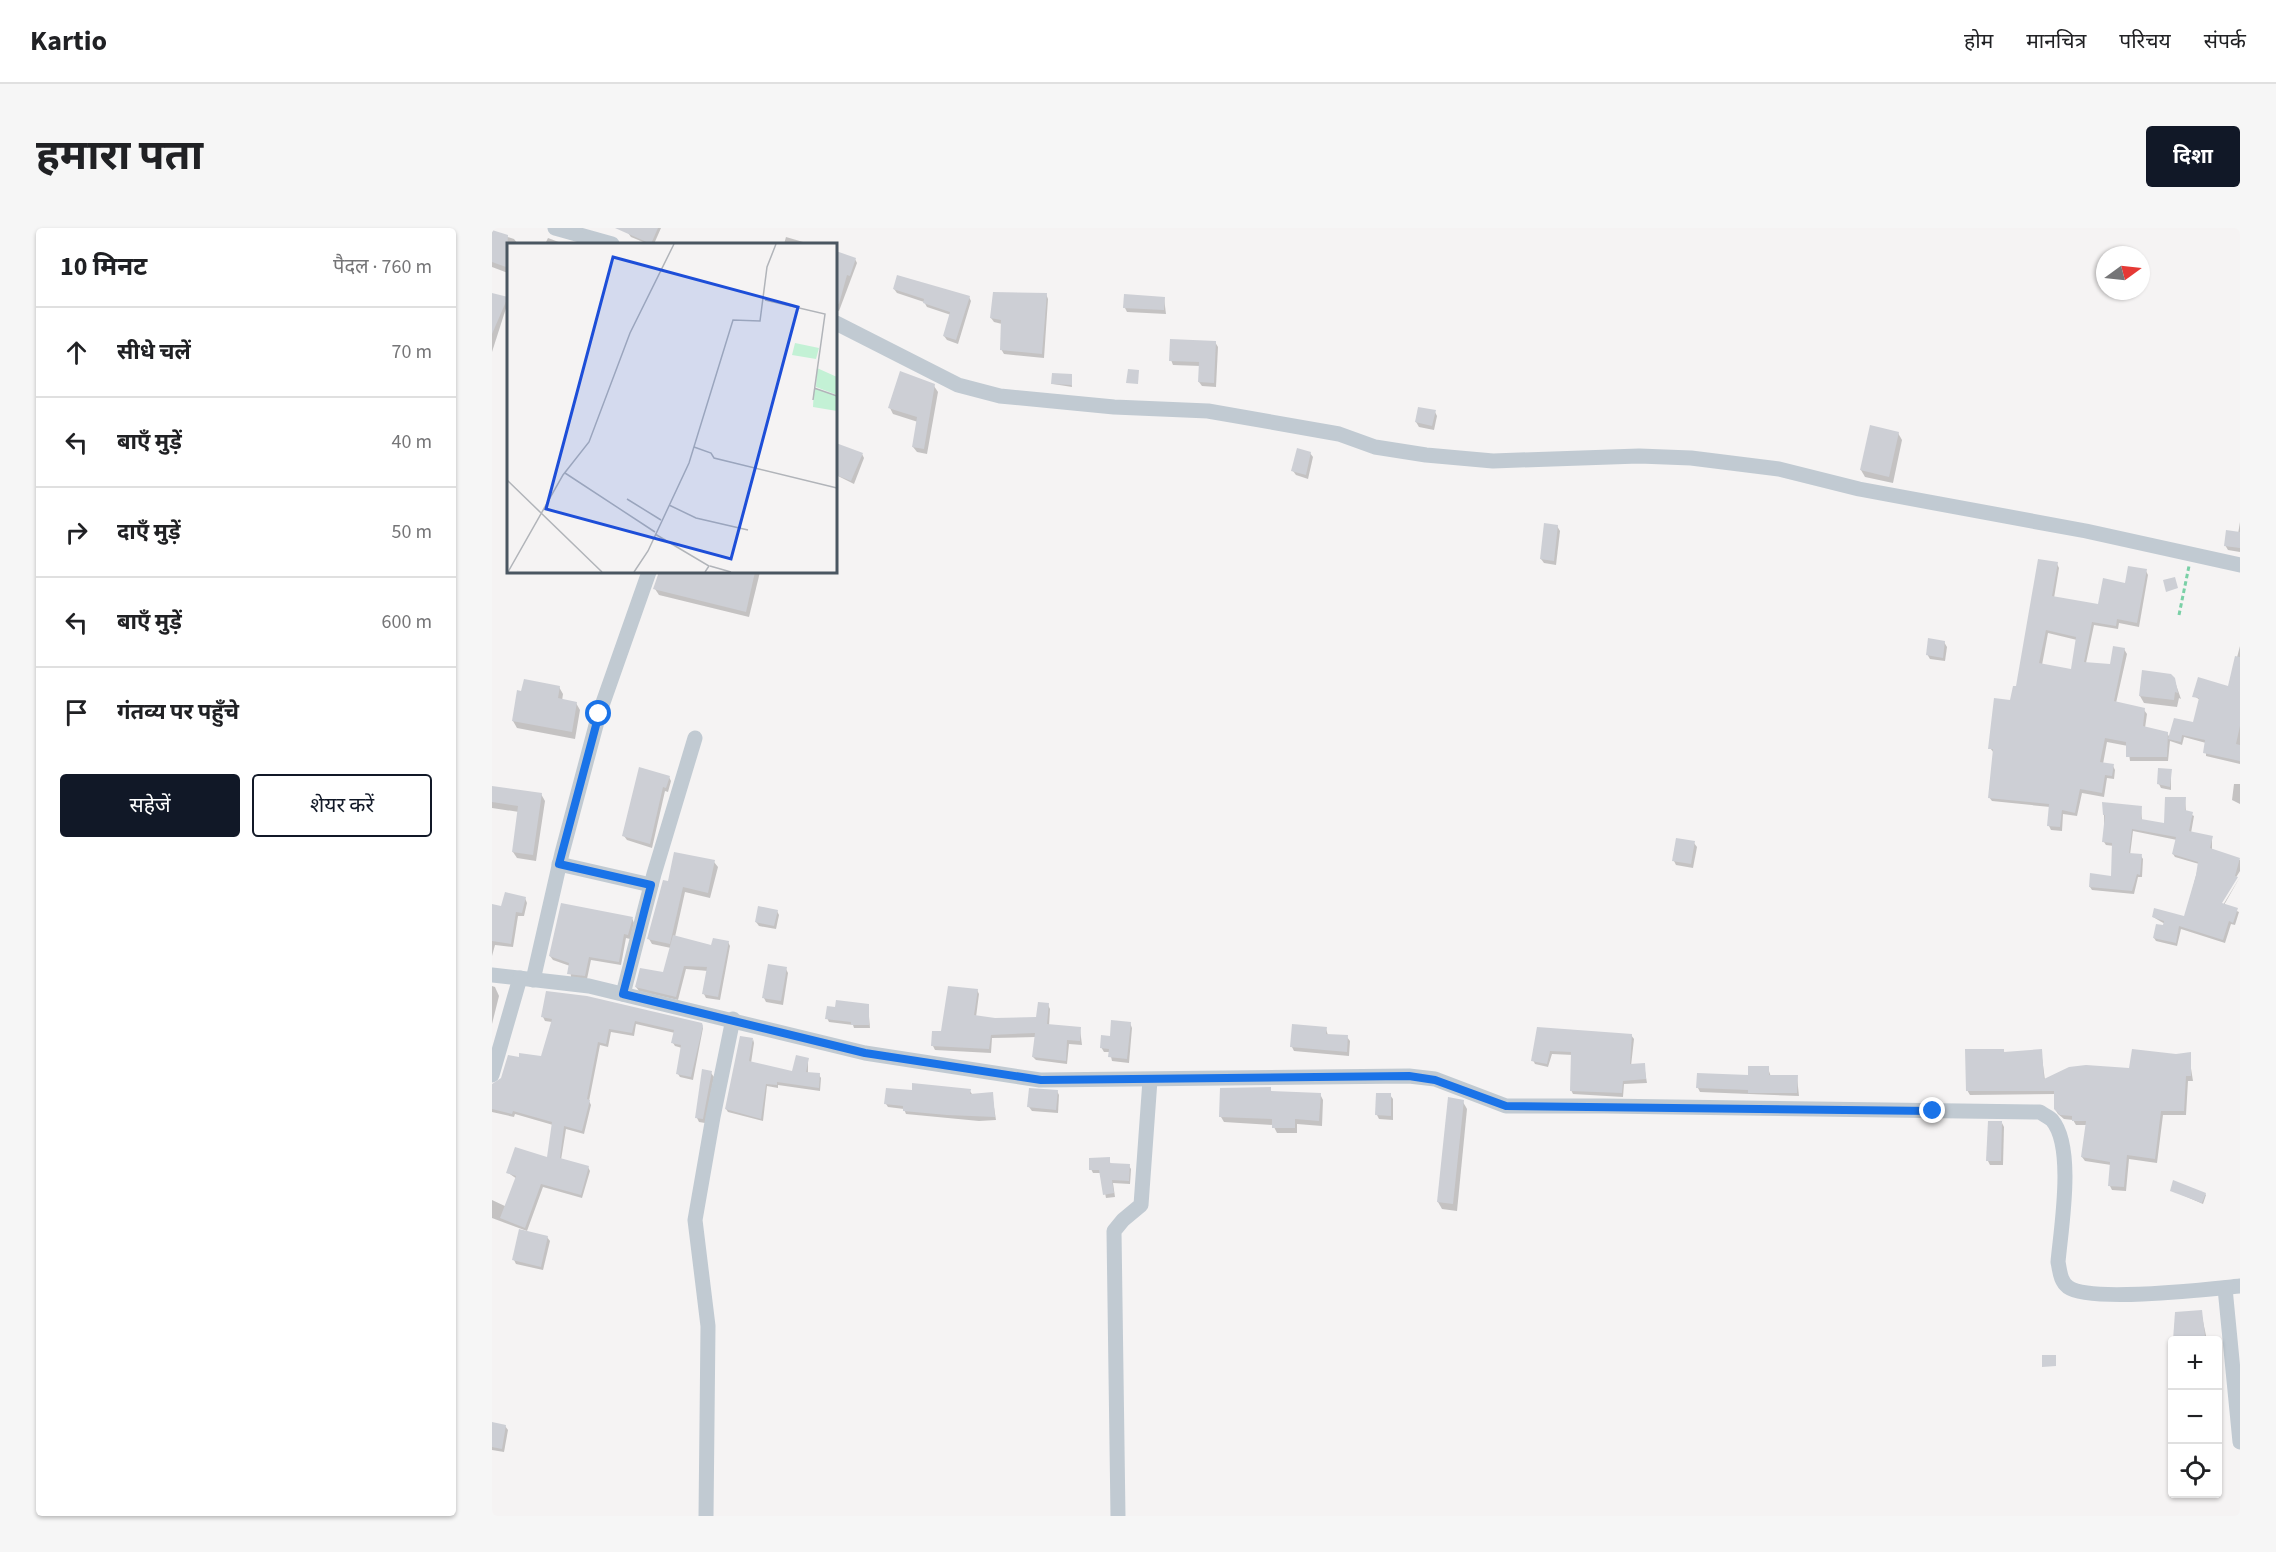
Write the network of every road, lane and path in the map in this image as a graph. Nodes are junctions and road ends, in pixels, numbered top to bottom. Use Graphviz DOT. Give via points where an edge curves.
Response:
graph roads {
  1 [pos="555,228"];
  2 [pos="608,243"];
  3 [pos="837,324"];
  4 [pos="2191,556"];
  5 [pos="2240,565"];
  6 [pos="649,573"];
  7 [pos="2179,615"];
  8 [pos="694,738"];
  9 [pos="559,864"];
  10 [pos="651,885"];
  11 [pos="492,975"];
  12 [pos="526,979"];
  13 [pos="623,994"];
  14 [pos="734,1019"];
  15 [pos="492,1074"];
  16 [pos="1150,1080"];
  17 [pos="2233,1287"];
  18 [pos="2240,1442"];
  19 [pos="706,1516"];
  20 [pos="1118,1516"];
  1 -- 2 [label="street"];
  3 -- 4 [label="street" via="958,385 1000,396 1208,411 1339,434 1375,447 1426,455 1493,461 1691,458 1779,469 1859,489 2086,531"];
  4 -- 5 [label="street"];
  4 -- 7 [label="path"];
  6 -- 9 [label="street" via="599,714"];
  8 -- 10 [label="street"];
  9 -- 10 [label="street"];
  9 -- 12 [label="street"];
  10 -- 13 [label="street"];
  11 -- 12 [label="street"];
  12 -- 13 [label="street"];
  12 -- 15 [label="street"];
  13 -- 14 [label="street"];
  14 -- 16 [label="street" via="865,1053 975,1071 1041,1080"];
  14 -- 19 [label="street" via="695,1220 708,1326"];
  16 -- 17 [label="street" via="1409,1076 1435,1080 1506,1106 1539,1108 2040,1112 2052,1120 2062,1148 2064,1187 2058,1262 2060,1277 2069,1288 2085,1293 2177,1293"];
  16 -- 20 [label="street" via="1141,1205 1114,1232"];
  17 -- 18 [label="street"];
}
